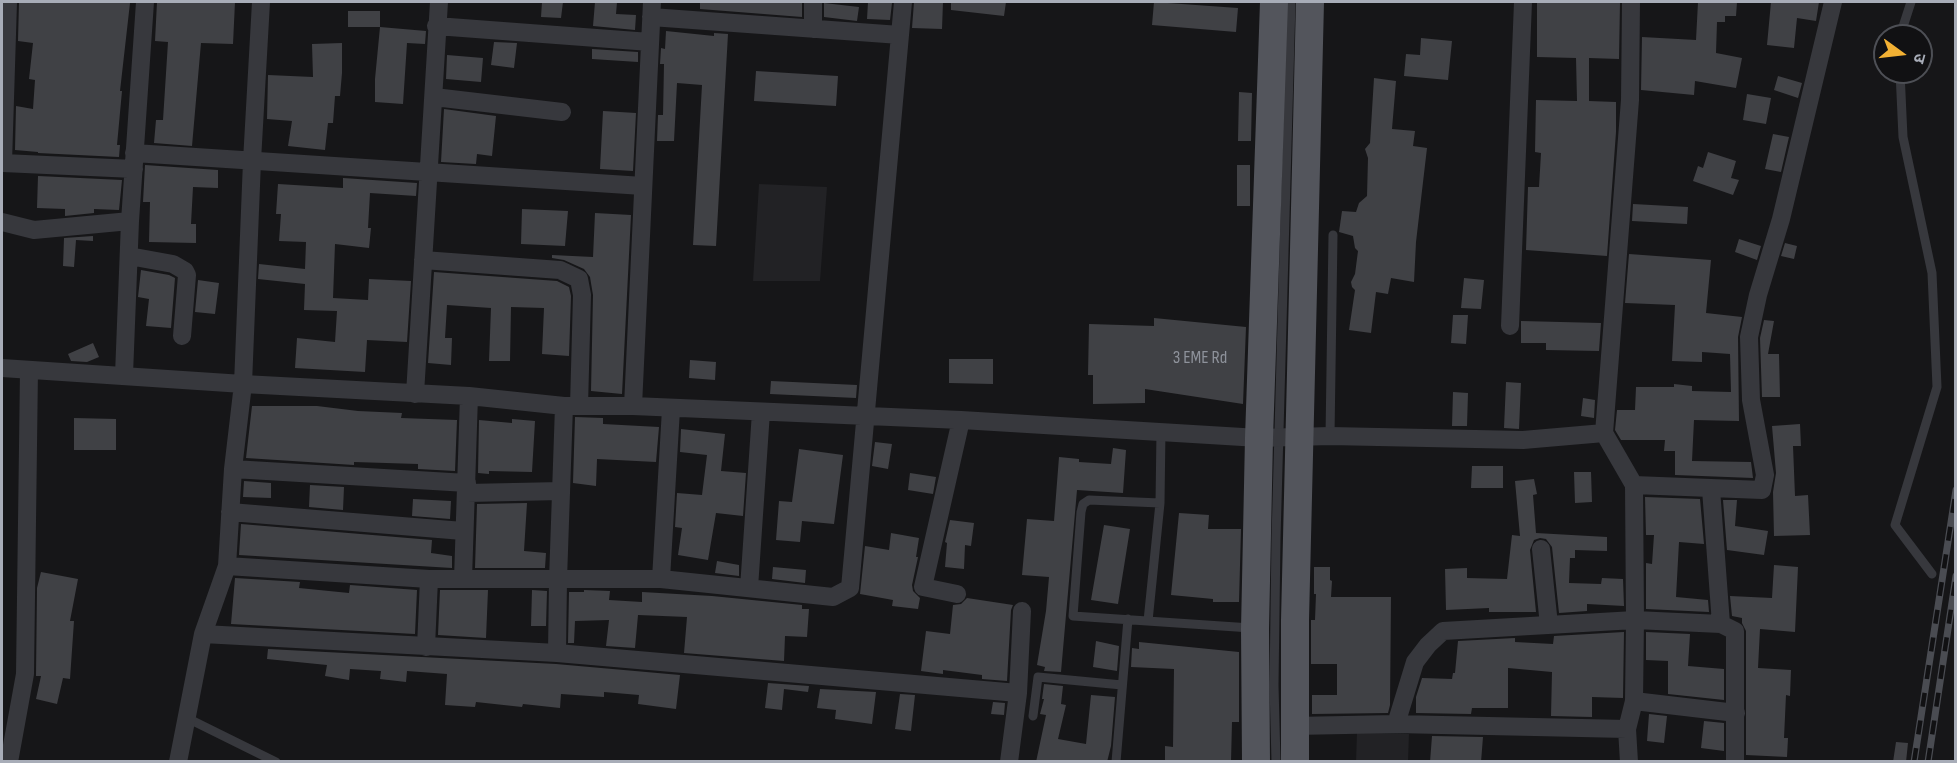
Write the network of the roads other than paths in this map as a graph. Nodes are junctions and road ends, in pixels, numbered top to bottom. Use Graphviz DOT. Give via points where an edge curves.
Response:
graph roads {
  1 [pos="8,2"];
  2 [pos="145,2"];
  3 [pos="261,2"];
  4 [pos="438,2"];
  5 [pos="813,2"];
  6 [pos="903,2"];
  7 [pos="1274,2"];
  8 [pos="1291,2"];
  9 [pos="1310,2"];
  10 [pos="1523,2"];
  11 [pos="1631,2"];
  12 [pos="1833,2"];
  13 [pos="1911,2"];
  14 [pos="651,9"];
  15 [pos="1904,24"];
  16 [pos="436,26"];
  17 [pos="813,28"];
  18 [pos="900,34"];
  19 [pos="650,42"];
  20 [pos="1901,84"];
  21 [pos="434,97"];
  22 [pos="562,112"];
  23 [pos="3,127"];
  24 [pos="134,161"];
  25 [pos="252,161"];
  26 [pos="427,173"];
  27 [pos="643,186"];
  28 [pos="130,221"];
  29 [pos="2,222"];
  30 [pos="1333,235"];
  31 [pos="129,256"];
  32 [pos="423,260"];
  33 [pos="1510,326"];
  34 [pos="182,336"];
  35 [pos="2,368"];
  36 [pos="29,370"];
  37 [pos="124,375"];
  38 [pos="243,384"];
  39 [pos="415,394"];
  40 [pos="469,396"];
  41 [pos="572,406"];
  42 [pos="633,406"];
  43 [pos="671,409"];
  44 [pos="761,412"];
  45 [pos="866,417"];
  46 [pos="961,420"];
  47 [pos="1161,431"];
  48 [pos="1604,433"];
  49 [pos="1330,436"];
  50 [pos="1279,437"];
  51 [pos="233,469"];
  52 [pos="1635,485"];
  53 [pos="467,488"];
  54 [pos="1712,489"];
  55 [pos="561,490"];
  56 [pos="1160,503"];
  57 [pos="230,512"];
  58 [pos="463,531"];
  59 [pos="1541,549"];
  60 [pos="227,566"];
  61 [pos="1932,574"];
  62 [pos="429,579"];
  63 [pos="463,579"];
  64 [pos="662,579"];
  65 [pos="558,580"];
  66 [pos="750,588"];
  67 [pos="957,594"];
  68 [pos="1022,611"];
  69 [pos="1128,620"];
  70 [pos="1635,620"];
  71 [pos="1148,621"];
  72 [pos="1721,624"];
  73 [pos="1549,625"];
  74 [pos="1255,629"];
  75 [pos="203,634"];
  76 [pos="426,647"];
  77 [pos="557,653"];
  78 [pos="1122,685"];
  79 [pos="1018,693"];
  80 [pos="1634,701"];
  81 [pos="1736,713"];
  82 [pos="1033,716"];
  83 [pos="187,718"];
  84 [pos="1396,724"];
  85 [pos="1294,726"];
  86 [pos="1627,729"];
  87 [pos="9,762"];
  88 [pos="178,762"];
  89 [pos="276,762"];
  90 [pos="1009,762"];
  91 [pos="1116,762"];
  92 [pos="1256,762"];
  93 [pos="1276,762"];
  94 [pos="1295,762"];
  95 [pos="1629,762"];
  96 [pos="1735,762"];
  1 -- 23 [label="street"];
  2 -- 24 [label="street"];
  3 -- 25 [label="street"];
  4 -- 16 [label="street"];
  5 -- 17 [label="street"];
  6 -- 18 [label="street"];
  7 -- 50 [label="main road"];
  8 -- 50 [label="lane"];
  9 -- 50 [label="main road"];
  10 -- 33 [label="street"];
  11 -- 48 [label="street" via="1630,100"];
  12 -- 54 [label="street" via="1749,337 1751,400 1765,475 1762,490"];
  13 -- 15 [label="lane"];
  14 -- 17 [label="street"];
  14 -- 19 [label="street"];
  16 -- 19 [label="street"];
  16 -- 21 [label="street"];
  17 -- 18 [label="street"];
  18 -- 45 [label="street"];
  19 -- 27 [label="street"];
  20 -- 61 [label="lane" via="1903,137 1932,273 1937,387 1894,525"];
  21 -- 22 [label="street"];
  21 -- 26 [label="street"];
  23 -- 24 [label="street" via="3,163"];
  24 -- 25 [label="street"];
  24 -- 28 [label="street"];
  25 -- 26 [label="street"];
  25 -- 38 [label="street"];
  26 -- 27 [label="street"];
  26 -- 32 [label="street"];
  27 -- 42 [label="street"];
  28 -- 29 [label="street" via="34,230"];
  28 -- 31 [label="street"];
  30 -- 49 [label="lane"];
  31 -- 34 [label="street" via="173,264 185,271"];
  31 -- 37 [label="street"];
  32 -- 39 [label="street"];
  32 -- 41 [label="street" via="560,270 579,279 582,295"];
  35 -- 36 [label="street"];
  36 -- 37 [label="street"];
  36 -- 87 [label="street" via="25,674"];
  37 -- 38 [label="street"];
  38 -- 39 [label="street"];
  38 -- 51 [label="street"];
  39 -- 40 [label="street"];
  40 -- 41 [label="street"];
  40 -- 53 [label="street"];
  41 -- 42 [label="street"];
  41 -- 55 [label="street"];
  42 -- 43 [label="street"];
  43 -- 44 [label="street"];
  43 -- 64 [label="street"];
  44 -- 45 [label="street"];
  44 -- 66 [label="street"];
  45 -- 46 [label="street"];
  45 -- 66 [label="street" via="850,588 833,597"];
  46 -- 47 [label="street"];
  46 -- 67 [label="street" via="923,587"];
  47 -- 50 [label="street"];
  47 -- 56 [label="lane"];
  48 -- 49 [label="street" via="1523,440"];
  48 -- 52 [label="street"];
  49 -- 50 [label="street"];
  50 -- 74 [label="main road"];
  50 -- 85 [label="main road"];
  50 -- 93 [label="lane"];
  51 -- 53 [label="street"];
  51 -- 57 [label="street"];
  52 -- 54 [label="street"];
  52 -- 70 [label="street"];
  53 -- 55 [label="street"];
  53 -- 58 [label="street"];
  54 -- 72 [label="street"];
  55 -- 65 [label="street"];
  56 -- 69 [label="lane" via="1089,500 1083,504 1072,616"];
  56 -- 71 [label="lane"];
  57 -- 58 [label="street"];
  57 -- 60 [label="street"];
  58 -- 63 [label="street"];
  59 -- 73 [label="street"];
  60 -- 62 [label="street"];
  60 -- 75 [label="street"];
  62 -- 63 [label="street"];
  62 -- 76 [label="street"];
  63 -- 65 [label="street"];
  64 -- 65 [label="street"];
  64 -- 66 [label="street"];
  65 -- 77 [label="street"];
  68 -- 79 [label="street"];
  69 -- 71 [label="lane"];
  69 -- 78 [label="lane"];
  70 -- 72 [label="street"];
  70 -- 73 [label="street"];
  70 -- 80 [label="street"];
  71 -- 74 [label="lane"];
  72 -- 81 [label="street" via="1736,630"];
  73 -- 84 [label="street" via="1443,631 1415,662"];
  74 -- 92 [label="main road"];
  75 -- 76 [label="street"];
  75 -- 83 [label="street"];
  76 -- 77 [label="street"];
  77 -- 79 [label="street"];
  78 -- 82 [label="lane" via="1038,677"];
  78 -- 91 [label="lane"];
  79 -- 90 [label="street"];
  80 -- 81 [label="street"];
  80 -- 86 [label="street"];
  81 -- 96 [label="street"];
  83 -- 88 [label="street"];
  83 -- 89 [label="lane"];
  84 -- 85 [label="street"];
  84 -- 86 [label="street"];
  85 -- 94 [label="main road"];
  86 -- 95 [label="street"];
}
